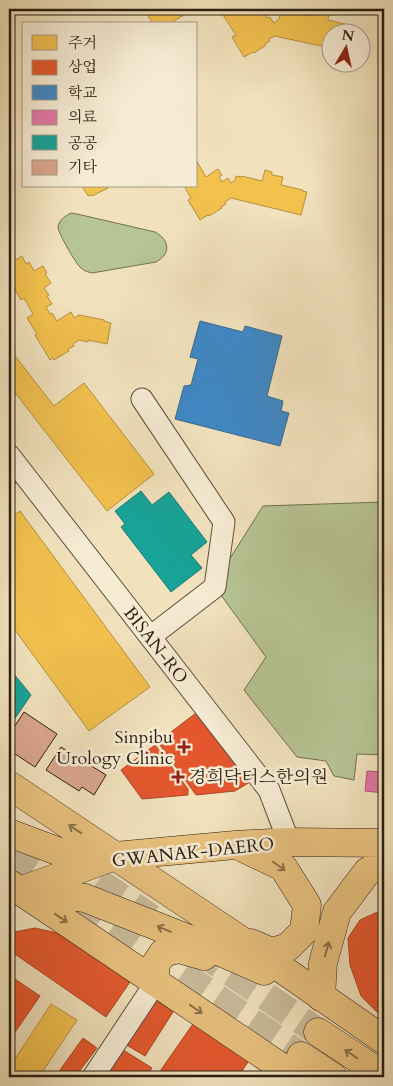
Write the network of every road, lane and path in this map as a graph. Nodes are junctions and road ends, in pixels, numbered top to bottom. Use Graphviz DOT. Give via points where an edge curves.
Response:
graph roads {
  1 [pos="142,399"];
  2 [pos="9,455"];
  3 [pos="150,637"];
  4 [pos="9,785"];
  5 [pos="9,832"];
  6 [pos="289,842"];
  7 [pos="384,843"];
  8 [pos="236,845"];
  9 [pos="115,856"];
  10 [pos="384,861"];
  11 [pos="13,890"];
  12 [pos="235,948"];
  13 [pos="156,982"];
  14 [pos="321,997"];
  15 [pos="318,1032"];
  16 [pos="384,1040"];
  17 [pos="298,1067"];
  18 [pos="384,1076"];
  19 [pos="93,1077"];
  20 [pos="333,1077"];
  1 -- 3 [label="street" via="224,522 215,587"];
  2 -- 3 [label="street, BISAN-RO"];
  3 -- 6 [label="street, BISAN-RO" via="269,790"];
  9 -- 4 [label="main road, one-way"];
  5 -- 9 [label="main road" via="60,852"];
  6 -- 7 [label="main road, GWANAK-DAERO"];
  6 -- 8 [label="main road, GWANAK-DAERO"];
  8 -- 9 [label="main road, GWANAK-DAERO"];
  8 -- 12 [label="main road, one-way" via="283,867 307,905 304,931 288,947 272,952"];
  9 -- 11 [label="main road, GWANAK-DAERO"];
  9 -- 12 [label="main road"];
  14 -- 10 [label="main road, one-way" via="323,963 337,912 368,872"];
  12 -- 11 [label="main road, one-way" via="202,944 85,898"];
  11 -- 13 [label="main road, one-way"];
  12 -- 13 [label="main road" via="205,956 179,949 163,953 155,965"];
  12 -- 14 [label="main road"];
  13 -- 17 [label="main road, one-way"];
  13 -- 19 [label="street"];
  14 -- 16 [label="main road"];
  18 -- 15 [label="main road, one-way"];
  17 -- 20 [label="main road"];
}
